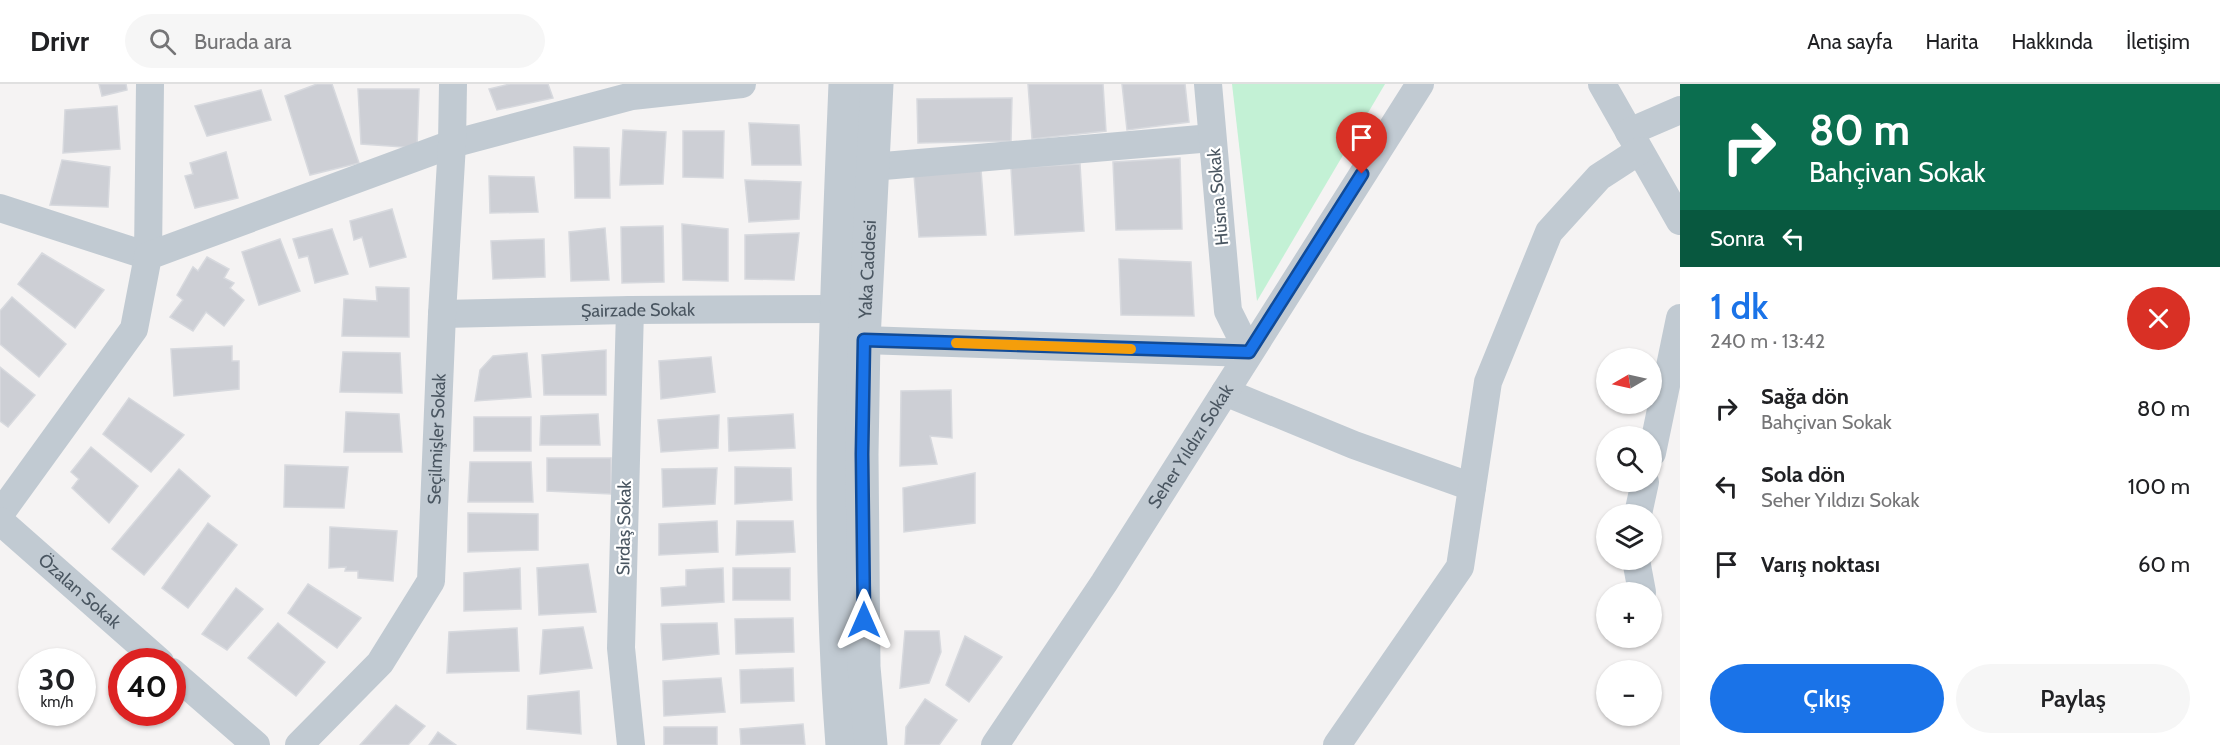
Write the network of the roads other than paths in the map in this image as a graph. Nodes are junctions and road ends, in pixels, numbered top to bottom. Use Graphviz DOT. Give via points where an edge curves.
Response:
graph roads {
  1 [pos="150,84"];
  2 [pos="453,84"];
  3 [pos="742,84"];
  4 [pos="845,84"];
  5 [pos="877,84"];
  6 [pos="1208,84"];
  7 [pos="1420,84"];
  8 [pos="1602,84"];
  9 [pos="1680,110"];
  10 [pos="1212,138"];
  11 [pos="1634,141"];
  12 [pos="452,144"];
  13 [pos="872,167"];
  14 [pos="0,208"];
  15 [pos="1680,221"];
  16 [pos="148,256"];
  17 [pos="836,309"];
  18 [pos="630,310"];
  19 [pos="442,314"];
  20 [pos="1680,318"];
  21 [pos="864,340"];
  22 [pos="1249,352"];
  23 [pos="1225,392"];
  24 [pos="1658,426"];
  25 [pos="1472,487"];
  26 [pos="0,514"];
  27 [pos="0,521"];
  28 [pos="144,648"];
  29 [pos="186,684"];
  30 [pos="254,745"];
  31 [pos="299,745"];
  32 [pos="631,745"];
  33 [pos="842,745"];
  34 [pos="871,745"];
  35 [pos="995,745"];
  36 [pos="1337,745"];
  1 -- 16 [label="street"];
  2 -- 12 [label="street, Seçilmişler Sokak"];
  3 -- 12 [label="street" via="632,96"];
  4 -- 17 [label="street, Yaka Caddesi"];
  5 -- 13 [label="street, Yaka Caddesi"];
  6 -- 10 [label="street, Hüsna Sokak"];
  7 -- 22 [label="street, Seher Yıldızı Sokak"];
  8 -- 11 [label="street"];
  9 -- 11 [label="street"];
  10 -- 13 [label="street"];
  10 -- 22 [label="street, Hüsna Sokak" via="1228,311"];
  11 -- 15 [label="street"];
  11 -- 25 [label="street" via="1549,232 1488,382"];
  12 -- 16 [label="street"];
  12 -- 19 [label="street, Seçilmişler Sokak"];
  13 -- 21 [label="street, Yaka Caddesi"];
  14 -- 16 [label="street"];
  16 -- 26 [label="street" via="134,329"];
  17 -- 18 [label="street, Şairzade Sokak"];
  17 -- 33 [label="street, Yaka Caddesi" via="834,586"];
  18 -- 19 [label="street, Şairzade Sokak"];
  18 -- 32 [label="street, Sırdaş Sokak" via="621,648"];
  19 -- 31 [label="street, Seçilmişler Sokak" via="431,581 380,663"];
  20 -- 24 [label="street"];
  21 -- 22 [label="street"];
  21 -- 34 [label="street, Yaka Caddesi" via="864,667"];
  22 -- 23 [label="street, Seher Yıldızı Sokak"];
  23 -- 25 [label="street" via="1354,445"];
  23 -- 35 [label="street, Seher Yıldızı Sokak"];
  25 -- 36 [label="street" via="1460,567"];
  27 -- 28 [label="street, Özalan Sokak"];
  29 -- 30 [label="street"];
}
